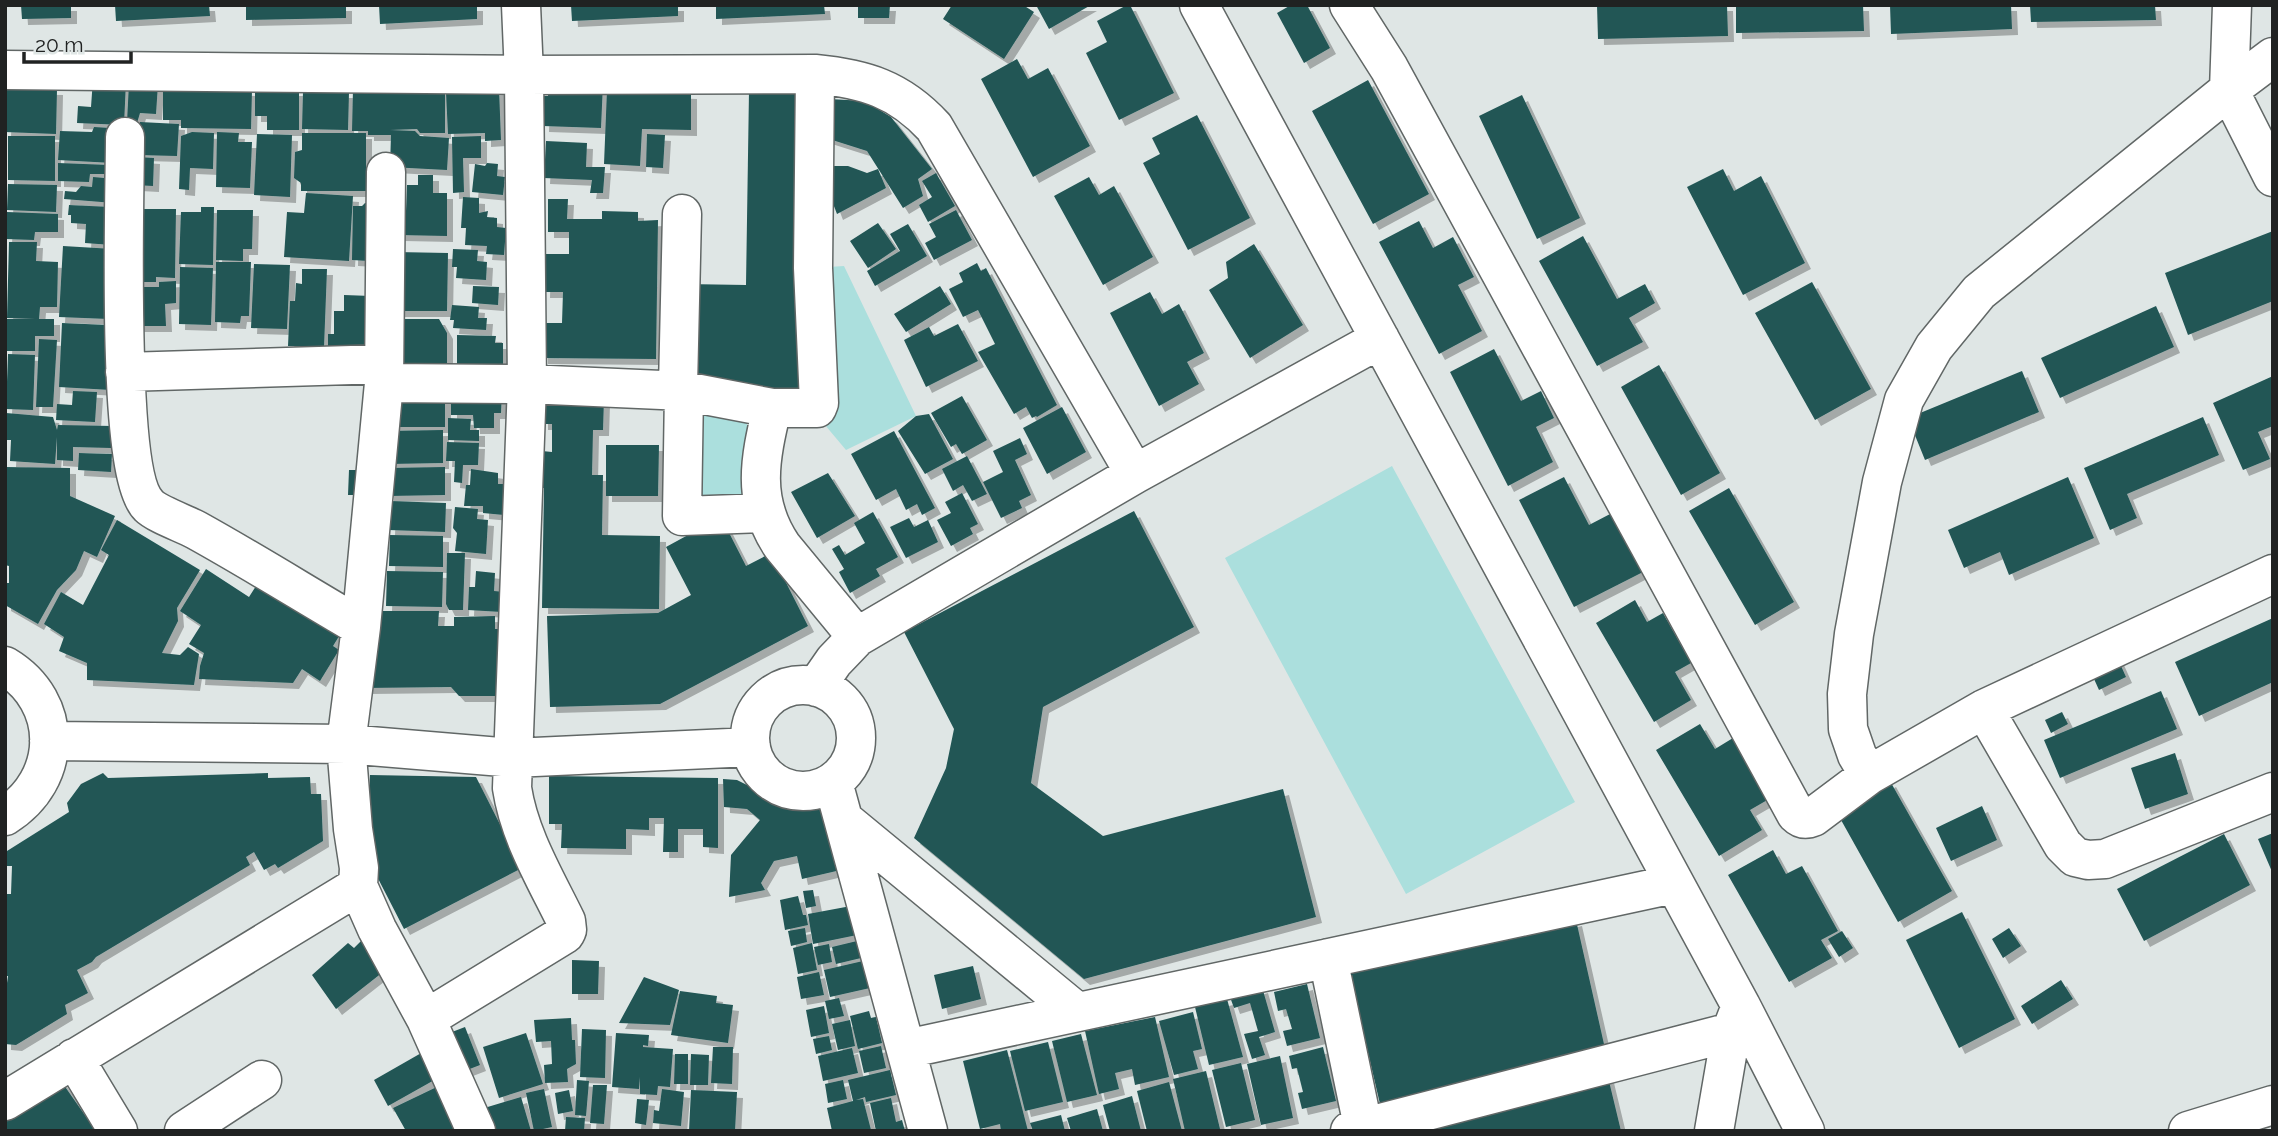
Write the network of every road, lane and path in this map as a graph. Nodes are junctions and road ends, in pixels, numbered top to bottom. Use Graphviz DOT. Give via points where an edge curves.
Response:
graph roads {
  1 [pos="521,5"];
  2 [pos="1199,5"];
  3 [pos="1349,5"];
  4 [pos="2232,5"];
  5 [pos="2273,57"];
  6 [pos="5,70"];
  7 [pos="815,74"];
  8 [pos="524,75"];
  9 [pos="2229,90"];
  10 [pos="125,137"];
  11 [pos="386,172"];
  12 [pos="2273,177"];
  13 [pos="682,214"];
  14 [pos="1380,339"];
  15 [pos="125,372"];
  16 [pos="384,373"];
  17 [pos="527,384"];
  18 [pos="684,391"];
  19 [pos="772,408"];
  20 [pos="1135,474"];
  21 [pos="765,513"];
  22 [pos="2273,574"];
  23 [pos="361,627"];
  24 [pos="857,637"];
  25 [pos="5,666"];
  26 [pos="816,687"];
  27 [pos="1983,709"];
  28 [pos="50,741"];
  29 [pos="346,744"];
  30 [pos="751,747"];
  31 [pos="513,758"];
  32 [pos="1869,775"];
  33 [pos="833,782"];
  34 [pos="2273,792"];
  35 [pos="5,816"];
  36 [pos="844,820"];
  37 [pos="1674,884"];
  38 [pos="358,886"];
  39 [pos="1328,958"];
  40 [pos="1077,1012"];
  41 [pos="426,1018"];
  42 [pos="1736,1019"];
  43 [pos="906,1049"];
  44 [pos="74,1058"];
  45 [pos="262,1080"];
  46 [pos="5,1101"];
  47 [pos="2273,1105"];
  48 [pos="1359,1130"];
  49 [pos="118,1131"];
  50 [pos="184,1131"];
  51 [pos="476,1131"];
  52 [pos="928,1131"];
  53 [pos="1714,1131"];
  54 [pos="1805,1131"];
  55 [pos="2188,1131"];
  1 -- 8 [label="street"];
  2 -- 14 [label="street"];
  3 -- 32 [label="street" via="1389,68 1796,814 1813,817"];
  4 -- 9 [label="street"];
  5 -- 9 [label="street"];
  6 -- 8 [label="street"];
  7 -- 8 [label="street"];
  7 -- 19 [label="street" via="813,268 819,403 815,409"];
  7 -- 20 [label="street" via="845,77 894,93 934,127"];
  8 -- 17 [label="street"];
  9 -- 12 [label="street"];
  9 -- 32 [label="street" via="1979,292 1934,347 1903,400 1882,482 1847,694 1848,729"];
  10 -- 15 [label="street"];
  11 -- 16 [label="street"];
  13 -- 18 [label="street" via="678,387"];
  14 -- 20 [label="street"];
  14 -- 37 [label="street"];
  15 -- 16 [label="street"];
  15 -- 23 [label="street" via="133,465 149,506"];
  16 -- 17 [label="street"];
  16 -- 23 [label="street"];
  17 -- 18 [label="street"];
  17 -- 31 [label="street"];
  18 -- 19 [label="street"];
  18 -- 21 [label="street" via="682,516"];
  19 -- 21 [label="street" via="760,476"];
  20 -- 24 [label="street"];
  21 -- 24 [label="street" via="782,546"];
  22 -- 27 [label="street"];
  23 -- 29 [label="street"];
  24 -- 26 [label="street"];
  25 -- 28 [label="street" via="37,696"];
  26 -- 30 [label="street" via="790,687 767,699 753,721"];
  26 -- 33 [label="street" via="839,700 854,730 853,755"];
  27 -- 32 [label="street"];
  27 -- 34 [label="street" via="2063,845 2075,857 2112,857"];
  28 -- 29 [label="street"];
  28 -- 35 [label="street" via="38,785"];
  29 -- 31 [label="street"];
  29 -- 38 [label="street"];
  30 -- 31 [label="street"];
  30 -- 33 [label="street" via="761,771 781,787 807,791"];
  31 -- 41 [label="street" via="515,809 567,930"];
  33 -- 36 [label="street"];
  36 -- 40 [label="street"];
  36 -- 43 [label="street"];
  37 -- 39 [label="street"];
  37 -- 42 [label="street"];
  38 -- 41 [label="street"];
  38 -- 44 [label="street"];
  39 -- 40 [label="street"];
  39 -- 48 [label="street"];
  40 -- 43 [label="street"];
  41 -- 51 [label="street"];
  42 -- 48 [label="street"];
  42 -- 53 [label="street"];
  42 -- 54 [label="street"];
  43 -- 52 [label="street"];
  44 -- 46 [label="street"];
  44 -- 49 [label="street"];
  45 -- 50 [label="street"];
  47 -- 55 [label="street"];
}
